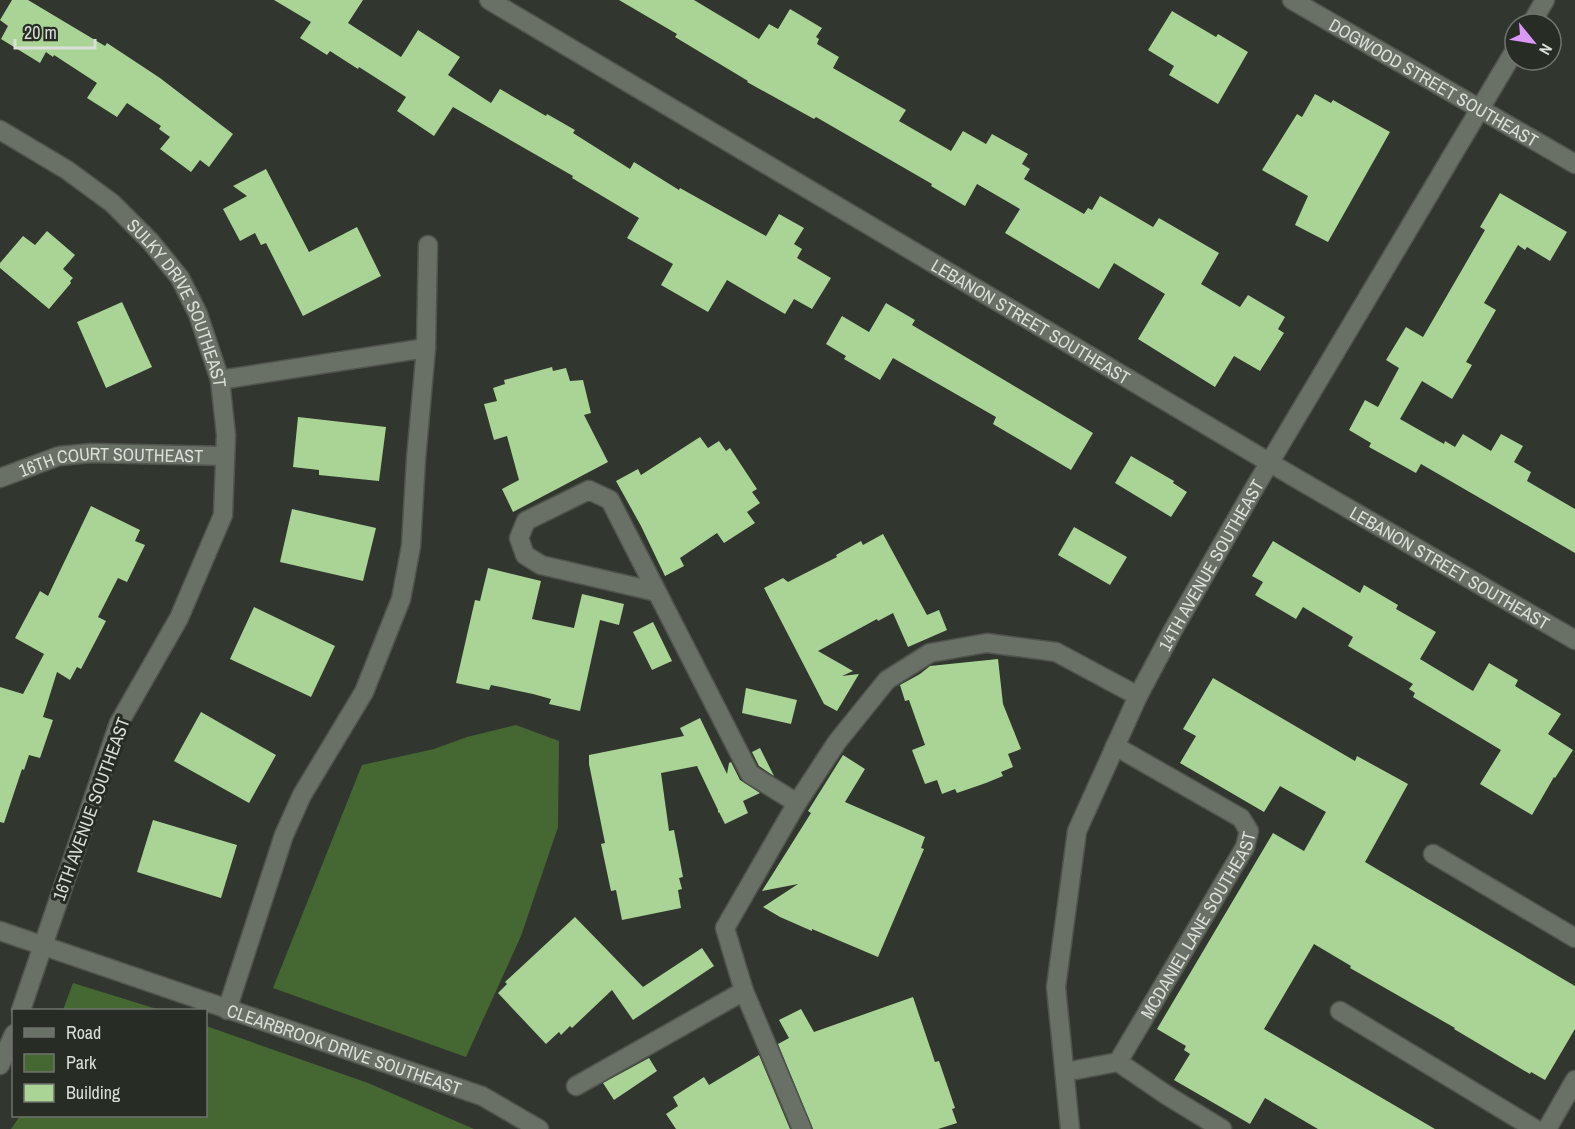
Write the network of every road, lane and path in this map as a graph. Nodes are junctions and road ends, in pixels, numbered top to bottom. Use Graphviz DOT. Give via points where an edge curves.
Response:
graph roads {
  1 [pos="489,0"];
  2 [pos="1293,0"];
  3 [pos="1503,70"];
  4 [pos="1480,109"];
  5 [pos="0,130"];
  6 [pos="1575,164"];
  7 [pos="428,245"];
  8 [pos="426,348"];
  9 [pos="220,380"];
  10 [pos="225,456"];
  11 [pos="1270,463"];
  12 [pos="0,478"];
  13 [pos="210,546"];
  14 [pos="657,592"];
  15 [pos="1575,640"];
  16 [pos="1138,696"];
  17 [pos="1115,746"];
  18 [pos="797,803"];
  19 [pos="1433,854"];
  20 [pos="0,931"];
  21 [pos="1575,938"];
  22 [pos="42,946"];
  23 [pos="744,991"];
  24 [pos="22,1009"];
  25 [pos="227,1010"];
  26 [pos="1340,1011"];
  27 [pos="12,1038"];
  28 [pos="1118,1062"];
  29 [pos="0,1065"];
  30 [pos="1065,1072"];
  31 [pos="1575,1080"];
  32 [pos="576,1086"];
  33 [pos="539,1129"];
  34 [pos="802,1129"];
  35 [pos="1070,1129"];
  36 [pos="1222,1129"];
  37 [pos="1535,1129"];
  38 [pos="1547,1129"];
  1 -- 11 [label="street, LEBANON STREET SOUTHEAST"];
  2 -- 4 [label="street, DOGWOOD STREET SOUTHEAST"];
  3 -- 4 [label="street, 14TH AVENUE SOUTHEAST"];
  4 -- 6 [label="street, DOGWOOD STREET SOUTHEAST"];
  4 -- 11 [label="street, 14TH AVENUE SOUTHEAST"];
  5 -- 9 [label="street, SULKY DRIVE SOUTHEAST" via="67,170 112,203 150,241 180,279 198,314"];
  7 -- 8 [label="street"];
  8 -- 9 [label="street"];
  8 -- 25 [label="street" via="411,546 401,599 364,692 302,795 284,835"];
  9 -- 10 [label="street, SULKY DRIVE SOUTHEAST"];
  10 -- 12 [label="street, 16TH COURT SOUTHEAST" via="59,456"];
  10 -- 13 [label="street, SULKY DRIVE SOUTHEAST" via="223,515"];
  11 -- 15 [label="street, LEBANON STREET SOUTHEAST"];
  11 -- 16 [label="street, 14TH AVENUE SOUTHEAST"];
  13 -- 22 [label="street, 16TH AVENUE SOUTHEAST" via="179,618 119,723"];
  14 -- 14 [label="street" via="541,565 525,555 519,538 526,521 589,490 610,500"];
  14 -- 18 [label="street" via="750,774"];
  16 -- 17 [label="street, 14TH AVENUE SOUTHEAST"];
  16 -- 18 [label="street" via="1056,652 987,642 930,653 887,680 837,742"];
  17 -- 28 [label="street, MCDANIEL LANE SOUTHEAST" via="1241,818 1248,831 1245,848"];
  17 -- 30 [label="street, 14TH AVENUE SOUTHEAST" via="1077,831 1056,987"];
  18 -- 23 [label="street" via="725,928"];
  19 -- 21 [label="street"];
  20 -- 22 [label="street, CLEARBROOK DRIVE SOUTHEAST"];
  22 -- 24 [label="street, 16TH AVENUE SOUTHEAST"];
  22 -- 25 [label="street, CLEARBROOK DRIVE SOUTHEAST"];
  23 -- 32 [label="street"];
  23 -- 34 [label="street"];
  25 -- 33 [label="street, CLEARBROOK DRIVE SOUTHEAST" via="482,1096"];
  26 -- 37 [label="street"];
  27 -- 29 [label="street"];
  28 -- 30 [label="street"];
  28 -- 36 [label="street"];
  30 -- 35 [label="street, 14TH AVENUE SOUTHEAST"];
  31 -- 38 [label="street"];
}
